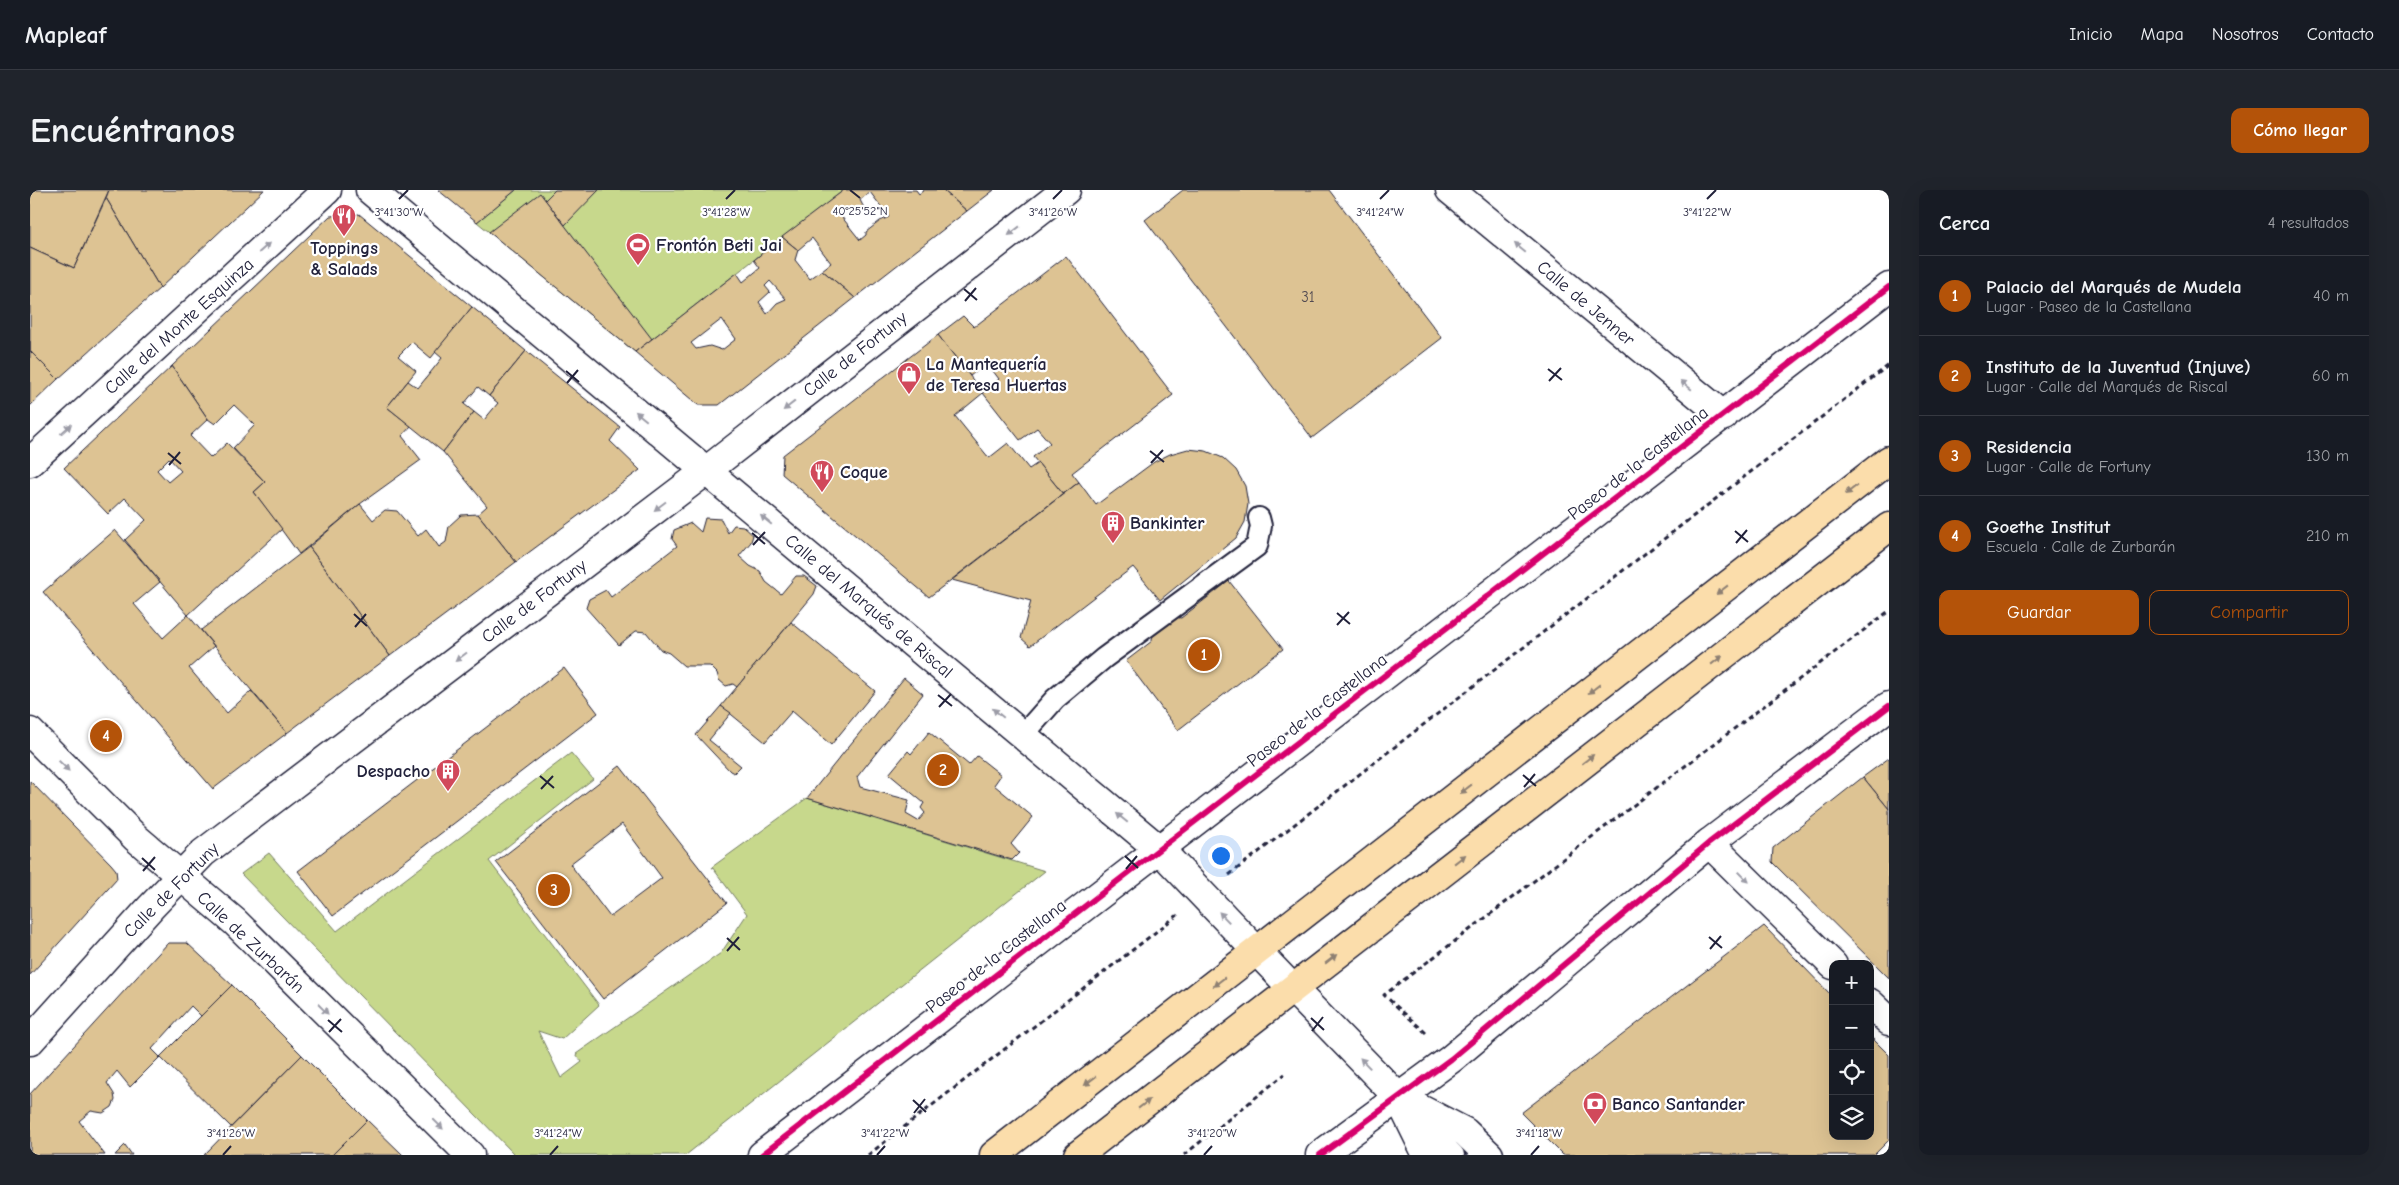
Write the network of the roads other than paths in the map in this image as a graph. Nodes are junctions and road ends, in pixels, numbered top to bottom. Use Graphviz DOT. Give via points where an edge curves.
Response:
graph roads {
  1 [pos="327,190"];
  2 [pos="370,190"];
  3 [pos="1066,190"];
  4 [pos="1450,190"];
  5 [pos="1889,287"];
  6 [pos="1724,416"];
  7 [pos="1889,460"];
  8 [pos="30,462"];
  9 [pos="706,471"];
  10 [pos="1259,518"];
  11 [pos="1889,527"];
  12 [pos="1889,706"];
  13 [pos="30,732"];
  14 [pos="1024,734"];
  15 [pos="1709,843"];
  16 [pos="1160,850"];
  17 [pos="180,876"];
  18 [pos="1258,952"];
  19 [pos="1829,961"];
  20 [pos="1293,989"];
  21 [pos="1872,1005"];
  22 [pos="1889,1021"];
  23 [pos="30,1041"];
  24 [pos="1399,1098"];
  25 [pos="470,1155"];
  26 [pos="762,1155"];
  27 [pos="994,1155"];
  28 [pos="1078,1155"];
  29 [pos="1320,1155"];
  30 [pos="1427,1155"];
  31 [pos="1454,1155"];
  32 [pos="1488,1155"];
  8 -- 1 [label="street, Calle del Monte Esquinza, one-way"];
  9 -- 2 [label="street, Calle del Marqués de Riscal, one-way"];
  3 -- 9 [label="street, Calle de Fortuny, one-way"];
  6 -- 4 [label="street, Calle de Jenner, one-way"];
  5 -- 6 [label="street, Paseo de la Castellana"];
  6 -- 16 [label="street, Paseo de la Castellana"];
  7 -- 18 [label="highway, one-way"];
  14 -- 9 [label="street, Calle del Marqués de Riscal, one-way"];
  9 -- 17 [label="street, Calle de Fortuny, one-way" via="203,853"];
  10 -- 14 [label="lane" via="1261,526 1257,546 1104,658 1055,699"];
  20 -- 11 [label="highway, one-way"];
  12 -- 15 [label="street"];
  13 -- 17 [label="street, Calle de Zurbarán, one-way" via="136,838"];
  16 -- 14 [label="street, Calle del Marqués de Riscal, one-way"];
  15 -- 19 [label="street, one-way"];
  15 -- 24 [label="street"];
  18 -- 16 [label="street, Calle del Marqués de Riscal, one-way"];
  16 -- 26 [label="street, Paseo de la Castellana"];
  17 -- 23 [label="street, Calle de Fortuny"];
  17 -- 25 [label="street, Calle de Zurbarán, one-way" via="234,922"];
  18 -- 20 [label="street, Calle del Marqués de Riscal"];
  18 -- 27 [label="highway, one-way"];
  24 -- 20 [label="street, Calle del Marqués de Riscal, one-way"];
  28 -- 20 [label="highway, one-way"];
  21 -- 22 [label="street"];
  24 -- 29 [label="street"];
  24 -- 30 [label="street"];
  24 -- 31 [label="lane"];
  24 -- 32 [label="street" via="1465,1132"];
}
